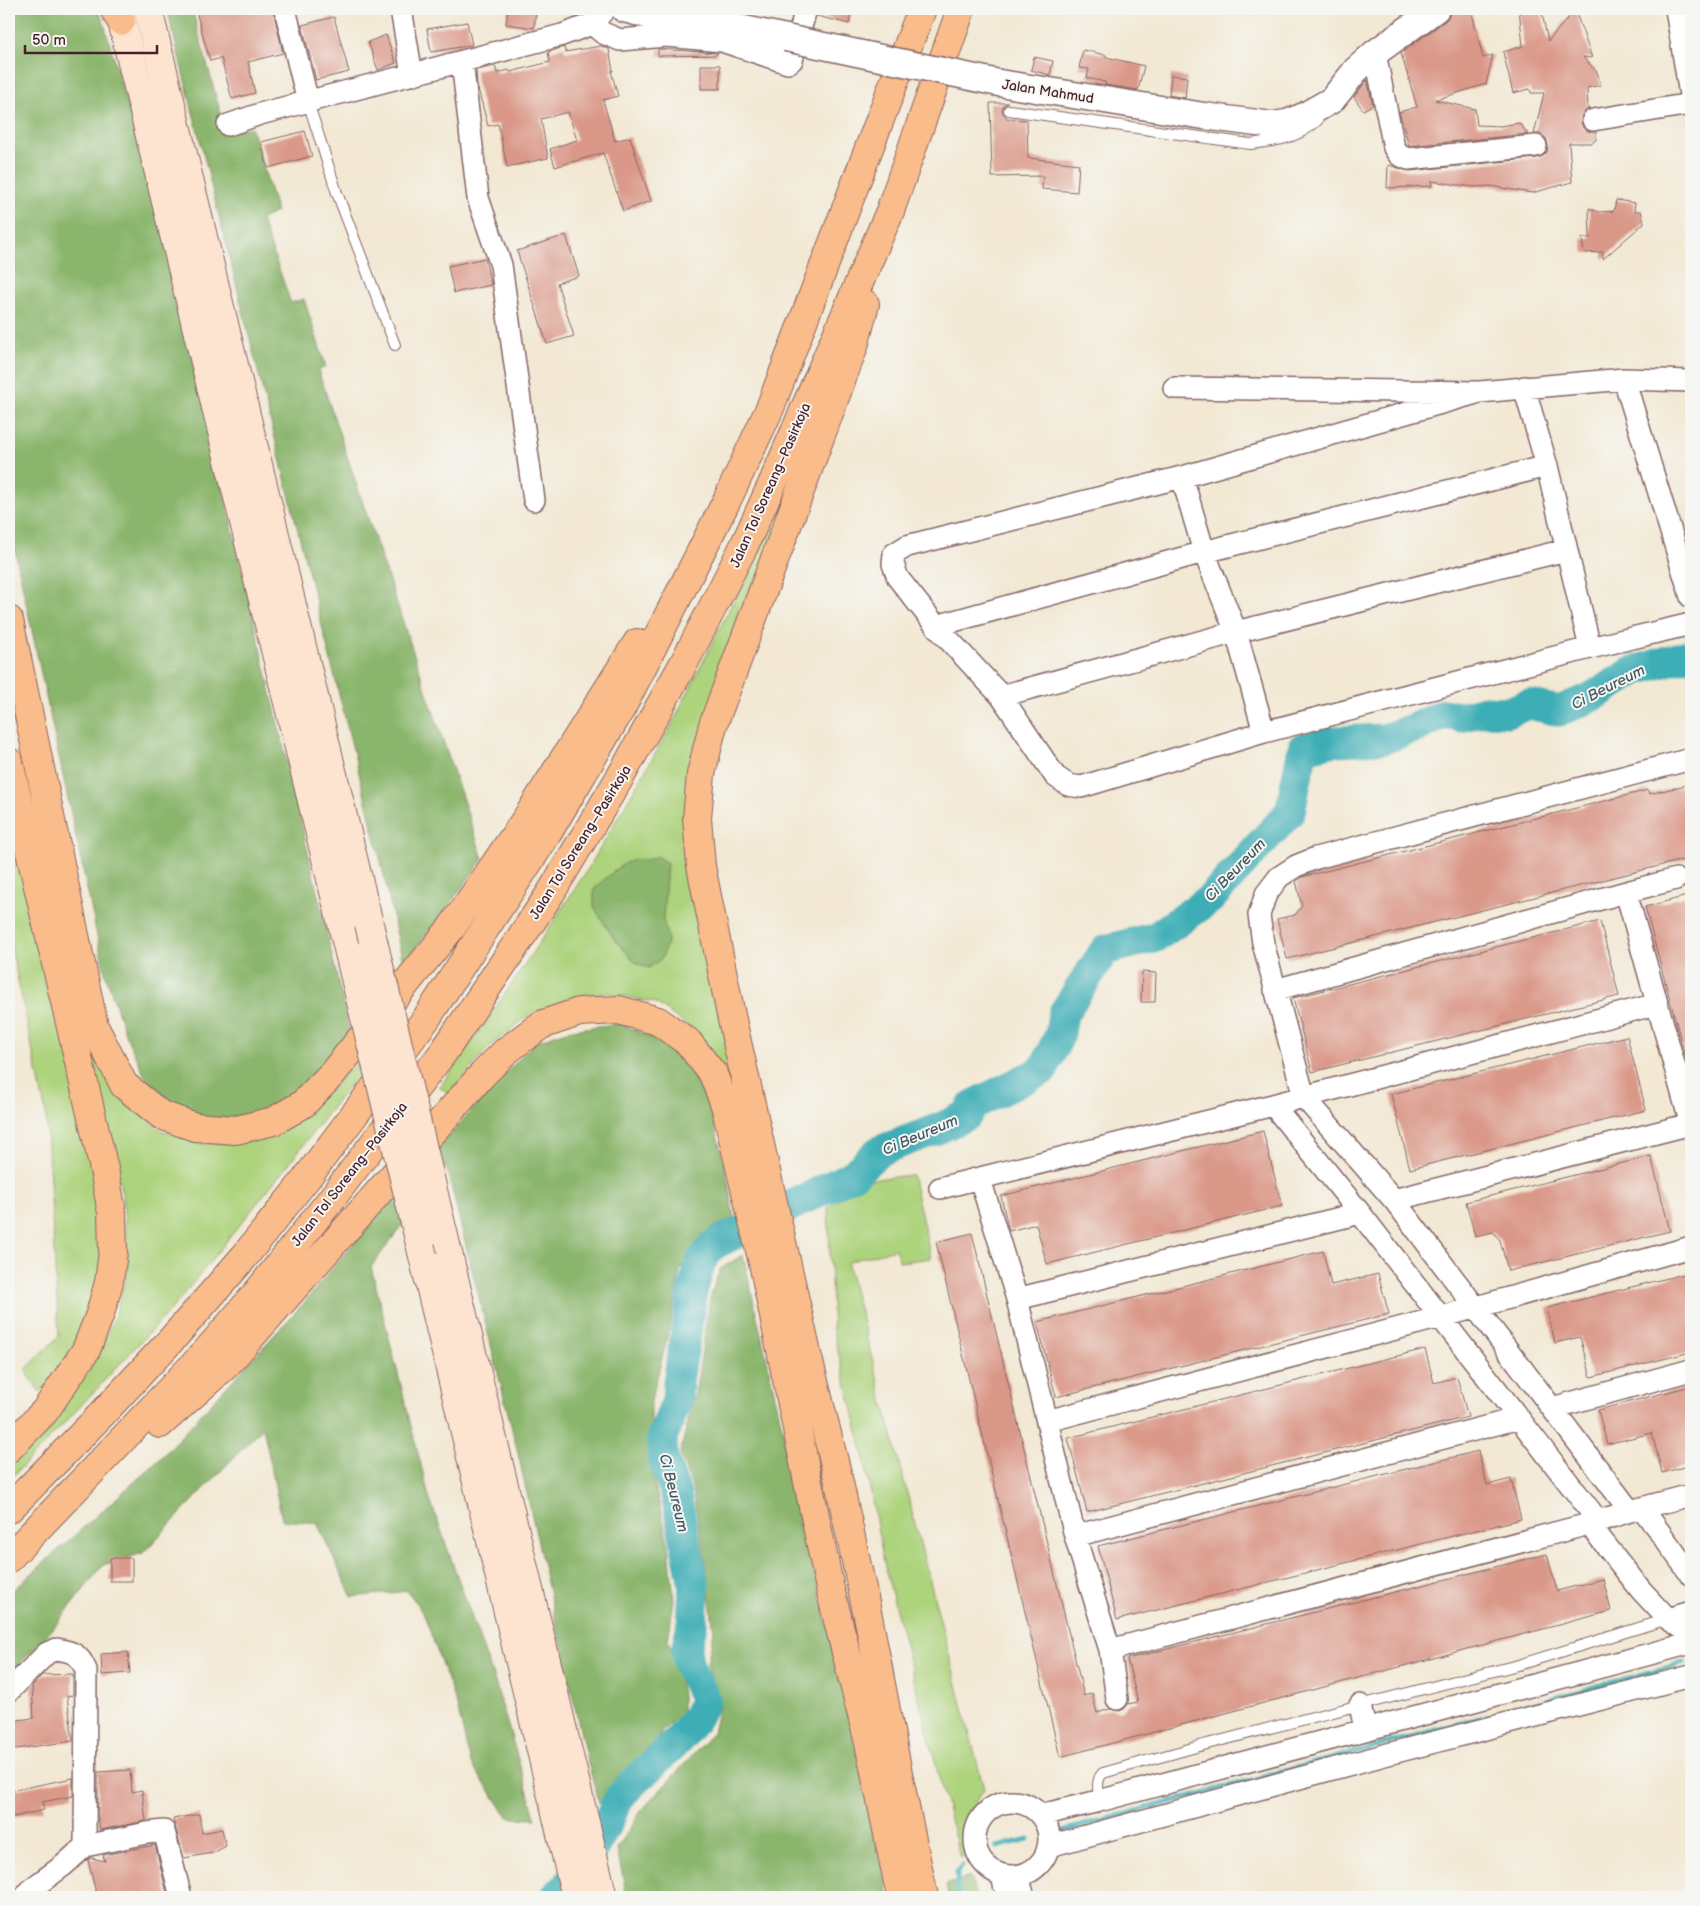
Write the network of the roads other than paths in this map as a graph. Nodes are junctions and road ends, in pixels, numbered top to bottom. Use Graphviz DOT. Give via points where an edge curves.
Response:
graph roads {
  1 [pos="148,9"];
  2 [pos="285,9"];
  3 [pos="401,9"];
  4 [pos="624,9"];
  5 [pos="782,9"];
  6 [pos="922,9"];
  7 [pos="961,9"];
  8 [pos="1436,9"];
  9 [pos="1676,9"];
  10 [pos="805,12"];
  11 [pos="118,13"];
  12 [pos="599,16"];
  13 [pos="1375,53"];
  14 [pos="462,62"];
  15 [pos="412,75"];
  16 [pos="1332,100"];
  17 [pos="308,102"];
  18 [pos="1691,103"];
  19 [pos="1009,110"];
  20 [pos="1594,120"];
  21 [pos="228,125"];
  22 [pos="1536,146"];
  23 [pos="890,211"];
  24 [pos="395,345"];
  25 [pos="1624,379"];
  26 [pos="1691,381"];
  27 [pos="1524,387"];
  28 [pos="1174,388"];
  29 [pos="1480,392"];
  30 [pos="1547,466"];
  31 [pos="1182,477"];
  32 [pos="534,500"];
  33 [pos="727,500"];
  34 [pos="1566,550"];
  35 [pos="1204,552"];
  36 [pos="1691,597"];
  37 [pos="9,620"];
  38 [pos="1691,624"];
  39 [pos="936,626"];
  40 [pos="1236,632"];
  41 [pos="1590,648"];
  42 [pos="1001,696"];
  43 [pos="1264,732"];
  44 [pos="1691,759"];
  45 [pos="9,762"];
  46 [pos="1676,879"];
  47 [pos="1626,892"];
  48 [pos="1275,990"];
  49 [pos="1657,1004"];
  50 [pos="1304,1097"];
  51 [pos="1273,1105"];
  52 [pos="1691,1125"];
  53 [pos="753,1163"];
  54 [pos="980,1179"];
  55 [pos="940,1188"];
  56 [pos="1394,1200"];
  57 [pos="1360,1213"];
  58 [pos="1691,1247"];
  59 [pos="775,1258"];
  60 [pos="1017,1299"];
  61 [pos="1474,1306"];
  62 [pos="1441,1316"];
  63 [pos="1691,1370"];
  64 [pos="1552,1408"];
  65 [pos="1519,1418"];
  66 [pos="1047,1421"];
  67 [pos="9,1448"];
  68 [pos="1691,1495"];
  69 [pos="9,1509"];
  70 [pos="1636,1509"];
  71 [pos="1594,1523"];
  72 [pos="1075,1536"];
  73 [pos="14,1553"];
  74 [pos="1691,1575"];
  75 [pos="1691,1612"];
  76 [pos="1668,1619"];
  77 [pos="1691,1634"];
  78 [pos="1691,1643"];
  79 [pos="1110,1650"];
  80 [pos="1691,1676"];
  81 [pos="9,1691"];
  82 [pos="1117,1698"];
  83 [pos="1360,1705"];
  84 [pos="1365,1729"];
  85 [pos="1099,1801"];
  86 [pos="1041,1815"];
  87 [pos="85,1846"];
  88 [pos="1049,1846"];
  89 [pos="1010,1876"];
  90 [pos="25,1897"];
  91 [pos="181,1897"];
  92 [pos="576,1897"];
  93 [pos="603,1897"];
  94 [pos="900,1897"];
  95 [pos="924,1897"];
  96 [pos="1007,1897"];
  97 [pos="1024,1897"];
  1 -- 93 [label="main road, bridge"];
  2 -- 17 [label="street"];
  3 -- 15 [label="street"];
  4 -- 16 [label="street, Jalan Mahmud, bridge" via="652,16 712,22 1000,83 1194,115 1272,125 1304,116"];
  5 -- 10 [label="lane"];
  6 -- 33 [label="highway" via="770,408"];
  7 -- 23 [label="highway, Jalan Tol Soreang–Pasirkoja"];
  8 -- 13 [label="street, Jalan Mahmud"];
  9 -- 18 [label="street"];
  10 -- 12 [label="street" via="792,60 788,63 722,41 666,36 620,40 613,38"];
  11 -- 92 [label="main road, bridge" via="423,1256"];
  12 -- 14 [label="street" via="562,35"];
  13 -- 16 [label="street, Jalan Mahmud" via="1356,70"];
  13 -- 22 [label="street" via="1394,148 1399,156 1408,159"];
  14 -- 15 [label="street"];
  14 -- 32 [label="street" via="478,198 501,265"];
  15 -- 17 [label="street"];
  16 -- 19 [label="lane" via="1322,116 1307,129 1283,140 1250,144"];
  17 -- 21 [label="street"];
  17 -- 24 [label="lane" via="337,193"];
  18 -- 20 [label="street"];
  23 -- 53 [label="highway" via="854,346 713,725 701,774 697,818 701,866 732,1015"];
  23 -- 73 [label="highway, Jalan Tol Soreang–Pasirkoja" via="743,548 622,774 550,894 445,1050 256,1294"];
  25 -- 26 [label="street"];
  25 -- 27 [label="street"];
  25 -- 36 [label="street"];
  27 -- 29 [label="street"];
  27 -- 30 [label="street"];
  28 -- 29 [label="street"];
  29 -- 31 [label="street"];
  30 -- 34 [label="street"];
  30 -- 35 [label="street"];
  31 -- 35 [label="street"];
  31 -- 39 [label="street" via="907,546 894,554 898,578"];
  33 -- 37 [label="highway" via="528,816 452,927 332,1074 303,1104 274,1121 236,1130 195,1127 161,1115 124,1085 94,1026"];
  33 -- 69 [label="highway" via="622,707 547,834 426,1019 244,1257 167,1345"];
  34 -- 40 [label="street"];
  34 -- 41 [label="street"];
  35 -- 39 [label="street"];
  35 -- 40 [label="street"];
  38 -- 41 [label="street"];
  39 -- 42 [label="street"];
  40 -- 42 [label="street"];
  40 -- 43 [label="street"];
  41 -- 43 [label="street"];
  42 -- 43 [label="street" via="1055,776 1068,785 1081,787"];
  44 -- 48 [label="street" via="1296,866 1279,877 1266,894 1259,915"];
  45 -- 67 [label="highway" via="104,1169 112,1213 113,1252 109,1282 86,1350 45,1411"];
  46 -- 47 [label="street"];
  47 -- 48 [label="street"];
  47 -- 49 [label="street"];
  48 -- 50 [label="street"];
  49 -- 50 [label="street"];
  49 -- 52 [label="street"];
  50 -- 51 [label="street"];
  50 -- 56 [label="street"];
  51 -- 54 [label="street"];
  51 -- 57 [label="street"];
  52 -- 56 [label="street"];
  53 -- 59 [label="highway"];
  53 -- 73 [label="highway" via="713,1074 688,1042 658,1021 619,1010 579,1012 541,1025 506,1051 483,1074 226,1365"];
  54 -- 55 [label="street"];
  54 -- 60 [label="street"];
  56 -- 61 [label="street"];
  57 -- 60 [label="street"];
  57 -- 62 [label="street"];
  58 -- 61 [label="street"];
  59 -- 94 [label="highway" via="830,1589 869,1743"];
  59 -- 95 [label="highway" via="808,1358 837,1473"];
  60 -- 66 [label="street"];
  61 -- 62 [label="street"];
  61 -- 64 [label="street"];
  62 -- 65 [label="street"];
  62 -- 66 [label="street"];
  63 -- 64 [label="street"];
  64 -- 70 [label="street"];
  65 -- 71 [label="street"];
  65 -- 72 [label="street"];
  66 -- 72 [label="street"];
  68 -- 70 [label="street"];
  70 -- 71 [label="street"];
  70 -- 74 [label="street"];
  71 -- 76 [label="street" via="1641,1590"];
  71 -- 79 [label="street"];
  72 -- 79 [label="street"];
  75 -- 76 [label="street"];
  76 -- 77 [label="street"];
  76 -- 83 [label="lane" via="1518,1665"];
  78 -- 84 [label="street"];
  79 -- 82 [label="street"];
  80 -- 88 [label="street"];
  81 -- 87 [label="street" via="47,1654 57,1649 76,1654 82,1661 86,1670"];
  83 -- 84 [label="street"];
  83 -- 85 [label="lane" via="1103,1773 1098,1781"];
  84 -- 85 [label="street"];
  85 -- 86 [label="street"];
  86 -- 88 [label="street" via="1048,1830"];
  86 -- 89 [label="street" via="1025,1803 1006,1801 988,1809 975,1827 975,1850 988,1868"];
  87 -- 90 [label="street"];
  87 -- 91 [label="street" via="164,1831"];
  88 -- 89 [label="street" via="1043,1860 1032,1871"];
  89 -- 96 [label="street"];
  89 -- 97 [label="street"];
}
